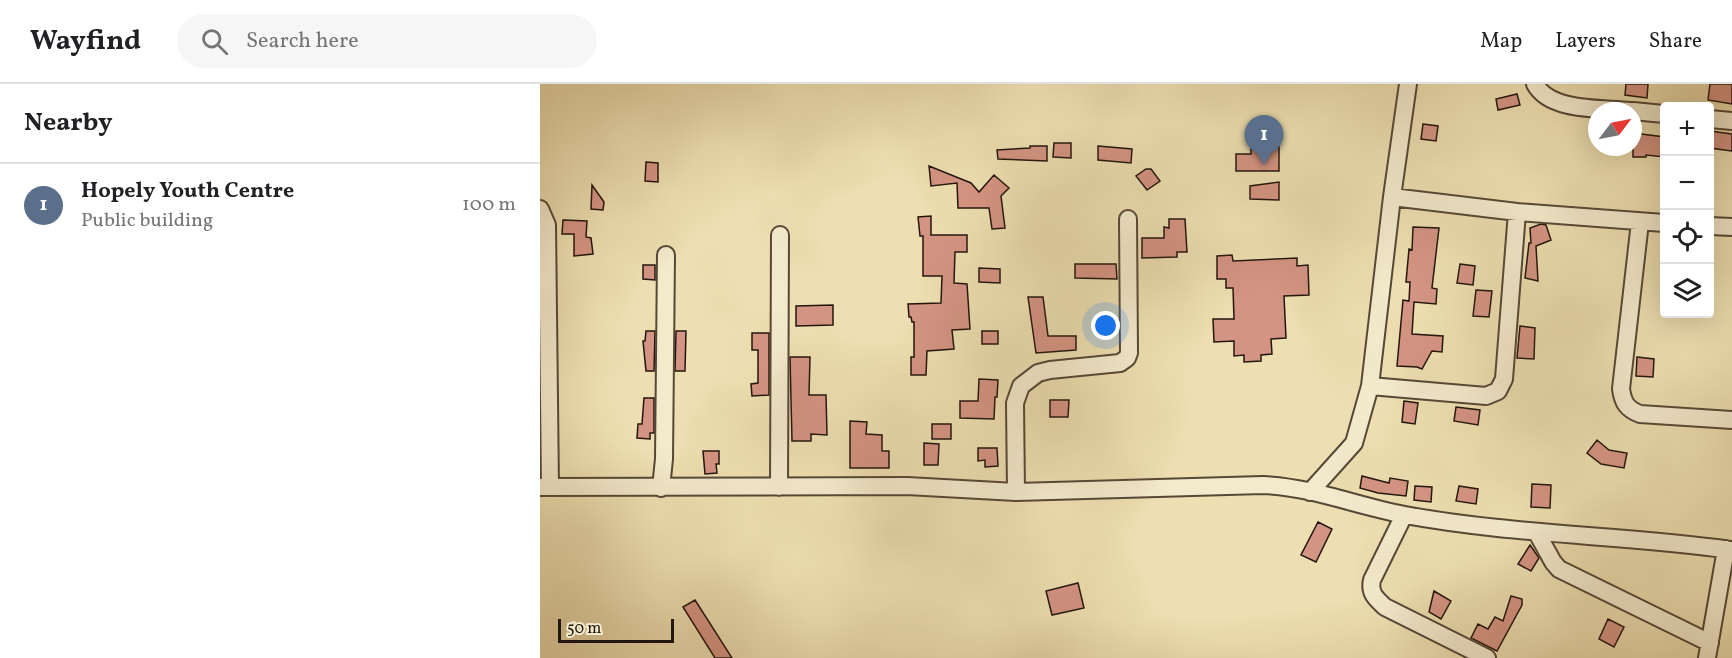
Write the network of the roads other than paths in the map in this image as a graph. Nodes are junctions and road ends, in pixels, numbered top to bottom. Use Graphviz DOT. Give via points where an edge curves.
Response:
graph roads {
  1 [pos="1408,84"];
  2 [pos="1535,84"];
  3 [pos="1588,107"];
  4 [pos="1642,112"];
  5 [pos="1660,114"];
  6 [pos="1714,119"];
  7 [pos="1732,121"];
  8 [pos="1392,197"];
  9 [pos="540,209"];
  10 [pos="1517,212"];
  11 [pos="1128,219"];
  12 [pos="1640,222"];
  13 [pos="1660,223"];
  14 [pos="1714,226"];
  15 [pos="1732,227"];
  16 [pos="780,235"];
  17 [pos="666,255"];
  18 [pos="544,357"];
  19 [pos="1370,386"];
  20 [pos="1732,420"];
  21 [pos="545,487"];
  22 [pos="779,487"];
  23 [pos="661,488"];
  24 [pos="1016,492"];
  25 [pos="1310,492"];
  26 [pos="1404,515"];
  27 [pos="1537,532"];
  28 [pos="1729,550"];
  29 [pos="1709,650"];
  30 [pos="1486,658"];
  1 -- 8 [label="street"];
  2 -- 3 [label="street" via="1542,95 1561,104"];
  4 -- 5 [label="street"];
  6 -- 7 [label="street"];
  8 -- 10 [label="street"];
  8 -- 19 [label="street"];
  9 -- 18 [label="street" via="547,225"];
  10 -- 12 [label="street"];
  10 -- 19 [label="street" via="1504,379 1498,391 1486,396"];
  11 -- 24 [label="street" via="1127,358 1120,363 1038,373 1021,386 1015,403"];
  12 -- 13 [label="street"];
  12 -- 20 [label="street" via="1621,389 1626,405 1640,414"];
  14 -- 15 [label="street"];
  16 -- 22 [label="street"];
  17 -- 23 [label="street"];
  18 -- 21 [label="street"];
  19 -- 25 [label="street" via="1354,443"];
  21 -- 23 [label="street"];
  22 -- 23 [label="street"];
  22 -- 24 [label="street" via="907,486"];
  24 -- 25 [label="street" via="1263,484"];
  25 -- 26 [label="street"];
  26 -- 27 [label="street"];
  26 -- 30 [label="street" via="1372,580 1373,595 1385,607"];
  27 -- 28 [label="street"];
  27 -- 29 [label="street" via="1559,569"];
  28 -- 29 [label="street"];
}
